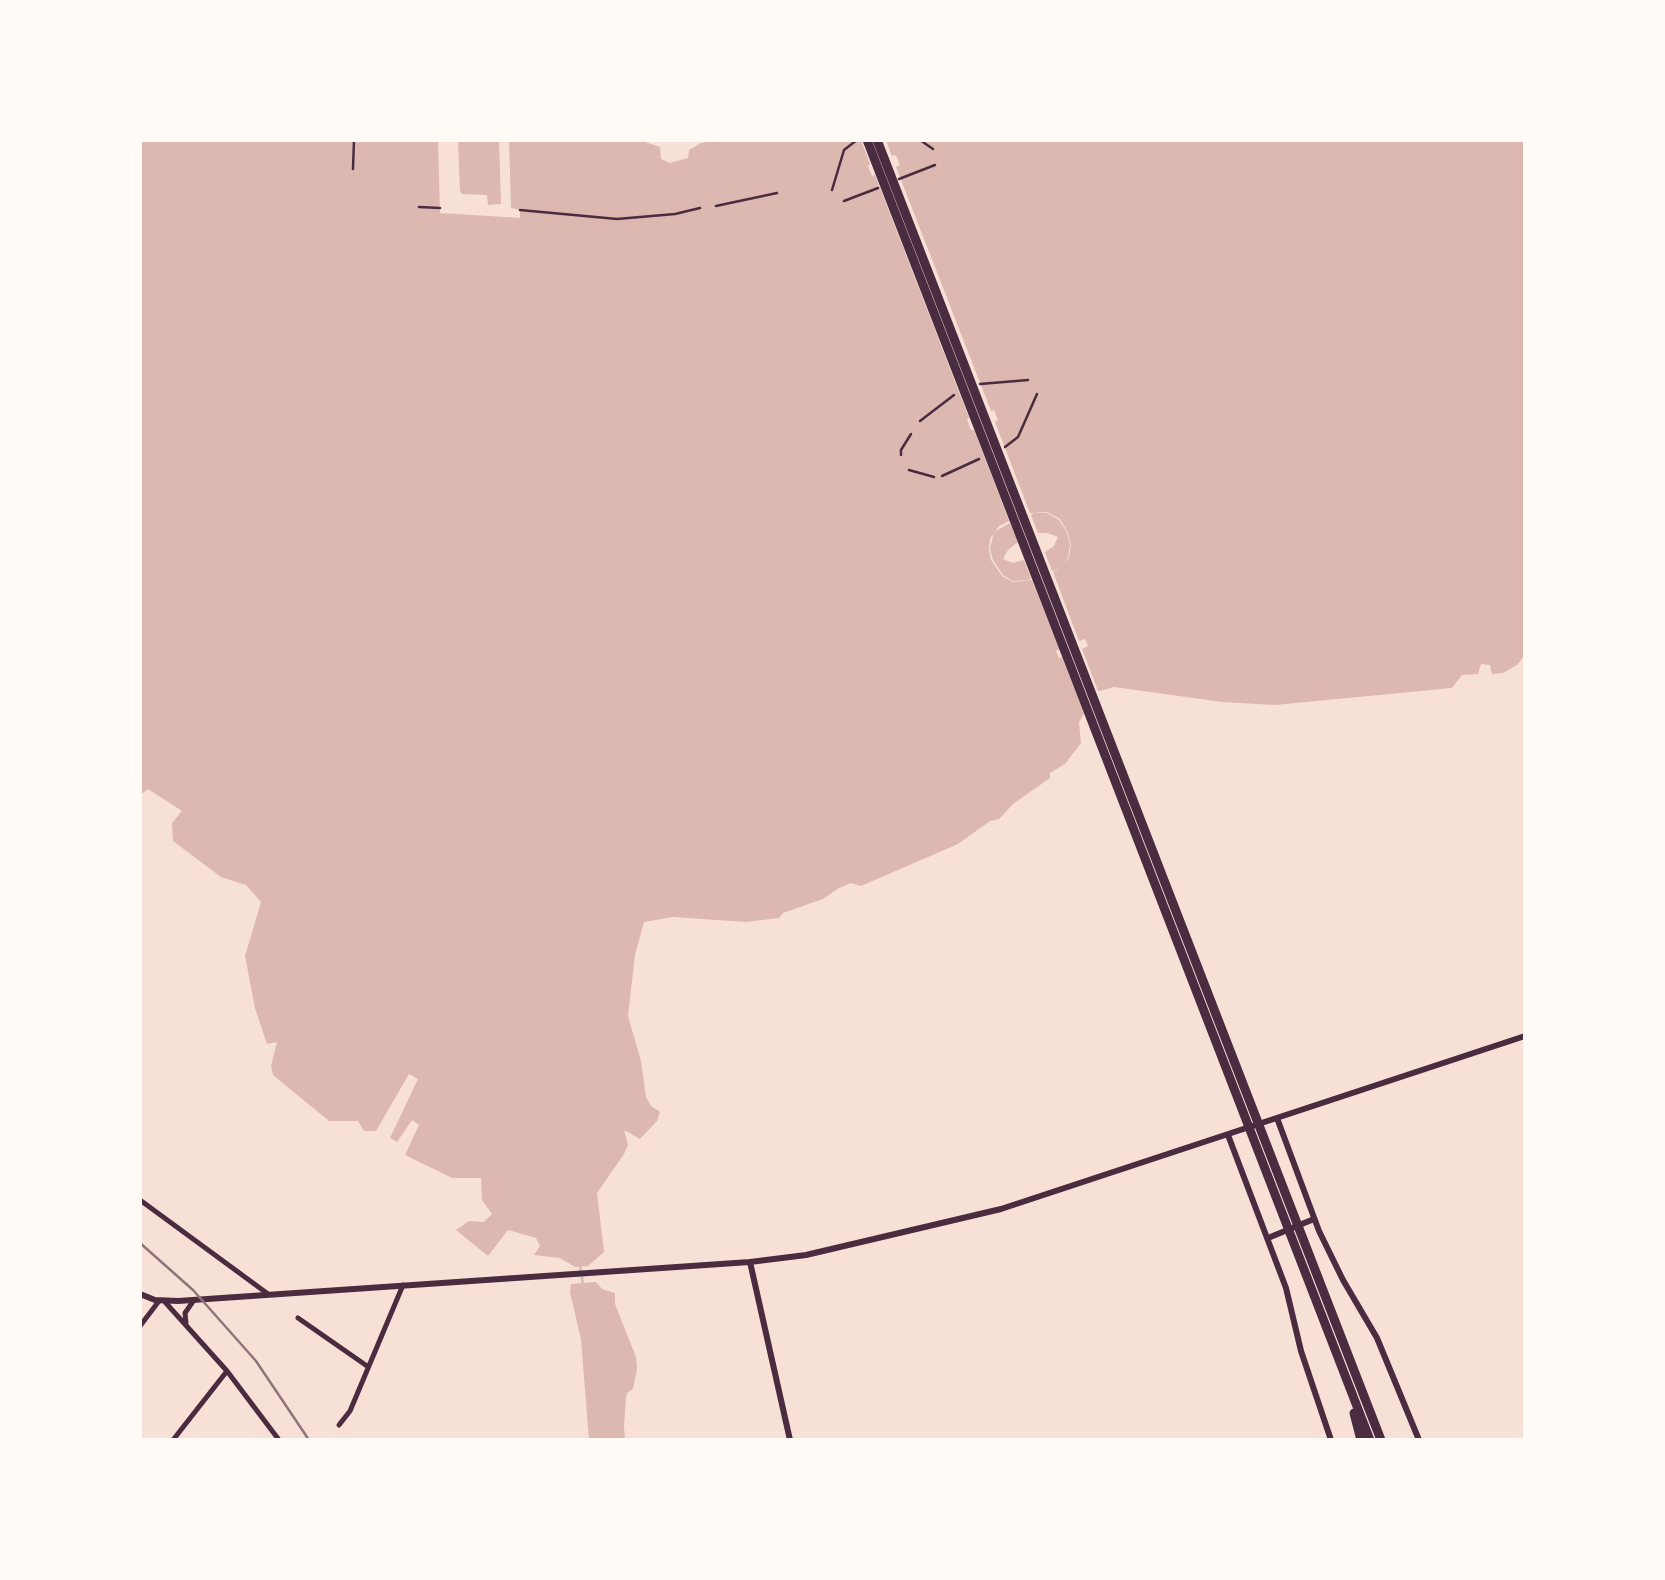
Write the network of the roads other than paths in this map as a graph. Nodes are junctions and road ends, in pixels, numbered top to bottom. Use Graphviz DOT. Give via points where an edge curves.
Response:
graph roads {
  1 [pos="867,140"];
  2 [pos="877,140"];
  3 [pos="990,445"];
  4 [pos="1525,1036"];
  5 [pos="1277,1118"];
  6 [pos="1228,1135"];
  7 [pos="140,1200"];
  8 [pos="1314,1219"];
  9 [pos="1268,1238"];
  10 [pos="750,1262"];
  11 [pos="403,1285"];
  12 [pos="140,1294"];
  13 [pos="268,1294"];
  14 [pos="194,1300"];
  15 [pos="162,1301"];
  16 [pos="298,1318"];
  17 [pos="1330,1323"];
  18 [pos="140,1326"];
  19 [pos="187,1326"];
  20 [pos="1340,1362"];
  21 [pos="367,1366"];
  22 [pos="228,1371"];
  23 [pos="339,1425"];
  24 [pos="173,1440"];
  25 [pos="279,1440"];
  26 [pos="790,1440"];
  27 [pos="1331,1440"];
  28 [pos="1362,1440"];
  29 [pos="1370,1440"];
  30 [pos="1383,1440"];
  31 [pos="1419,1440"];
  1 -- 3 [label="highway"];
  2 -- 3 [label="highway"];
  3 -- 17 [label="highway"];
  4 -- 5 [label="street"];
  5 -- 6 [label="street"];
  5 -- 8 [label="street"];
  6 -- 9 [label="street"];
  6 -- 10 [label="street" via="956,1221"];
  7 -- 13 [label="street"];
  8 -- 9 [label="street"];
  8 -- 31 [label="street" via="1383,1349"];
  9 -- 27 [label="street"];
  10 -- 11 [label="street"];
  10 -- 26 [label="street"];
  11 -- 13 [label="street"];
  11 -- 21 [label="street"];
  12 -- 15 [label="street"];
  13 -- 14 [label="street"];
  14 -- 15 [label="street"];
  14 -- 19 [label="street" via="185,1314"];
  15 -- 18 [label="street"];
  15 -- 19 [label="street"];
  16 -- 21 [label="street"];
  17 -- 20 [label="highway"];
  17 -- 30 [label="highway"];
  19 -- 22 [label="street"];
  20 -- 28 [label="highway"];
  20 -- 29 [label="highway"];
  21 -- 23 [label="street"];
  22 -- 24 [label="street"];
  22 -- 25 [label="street"];
}
